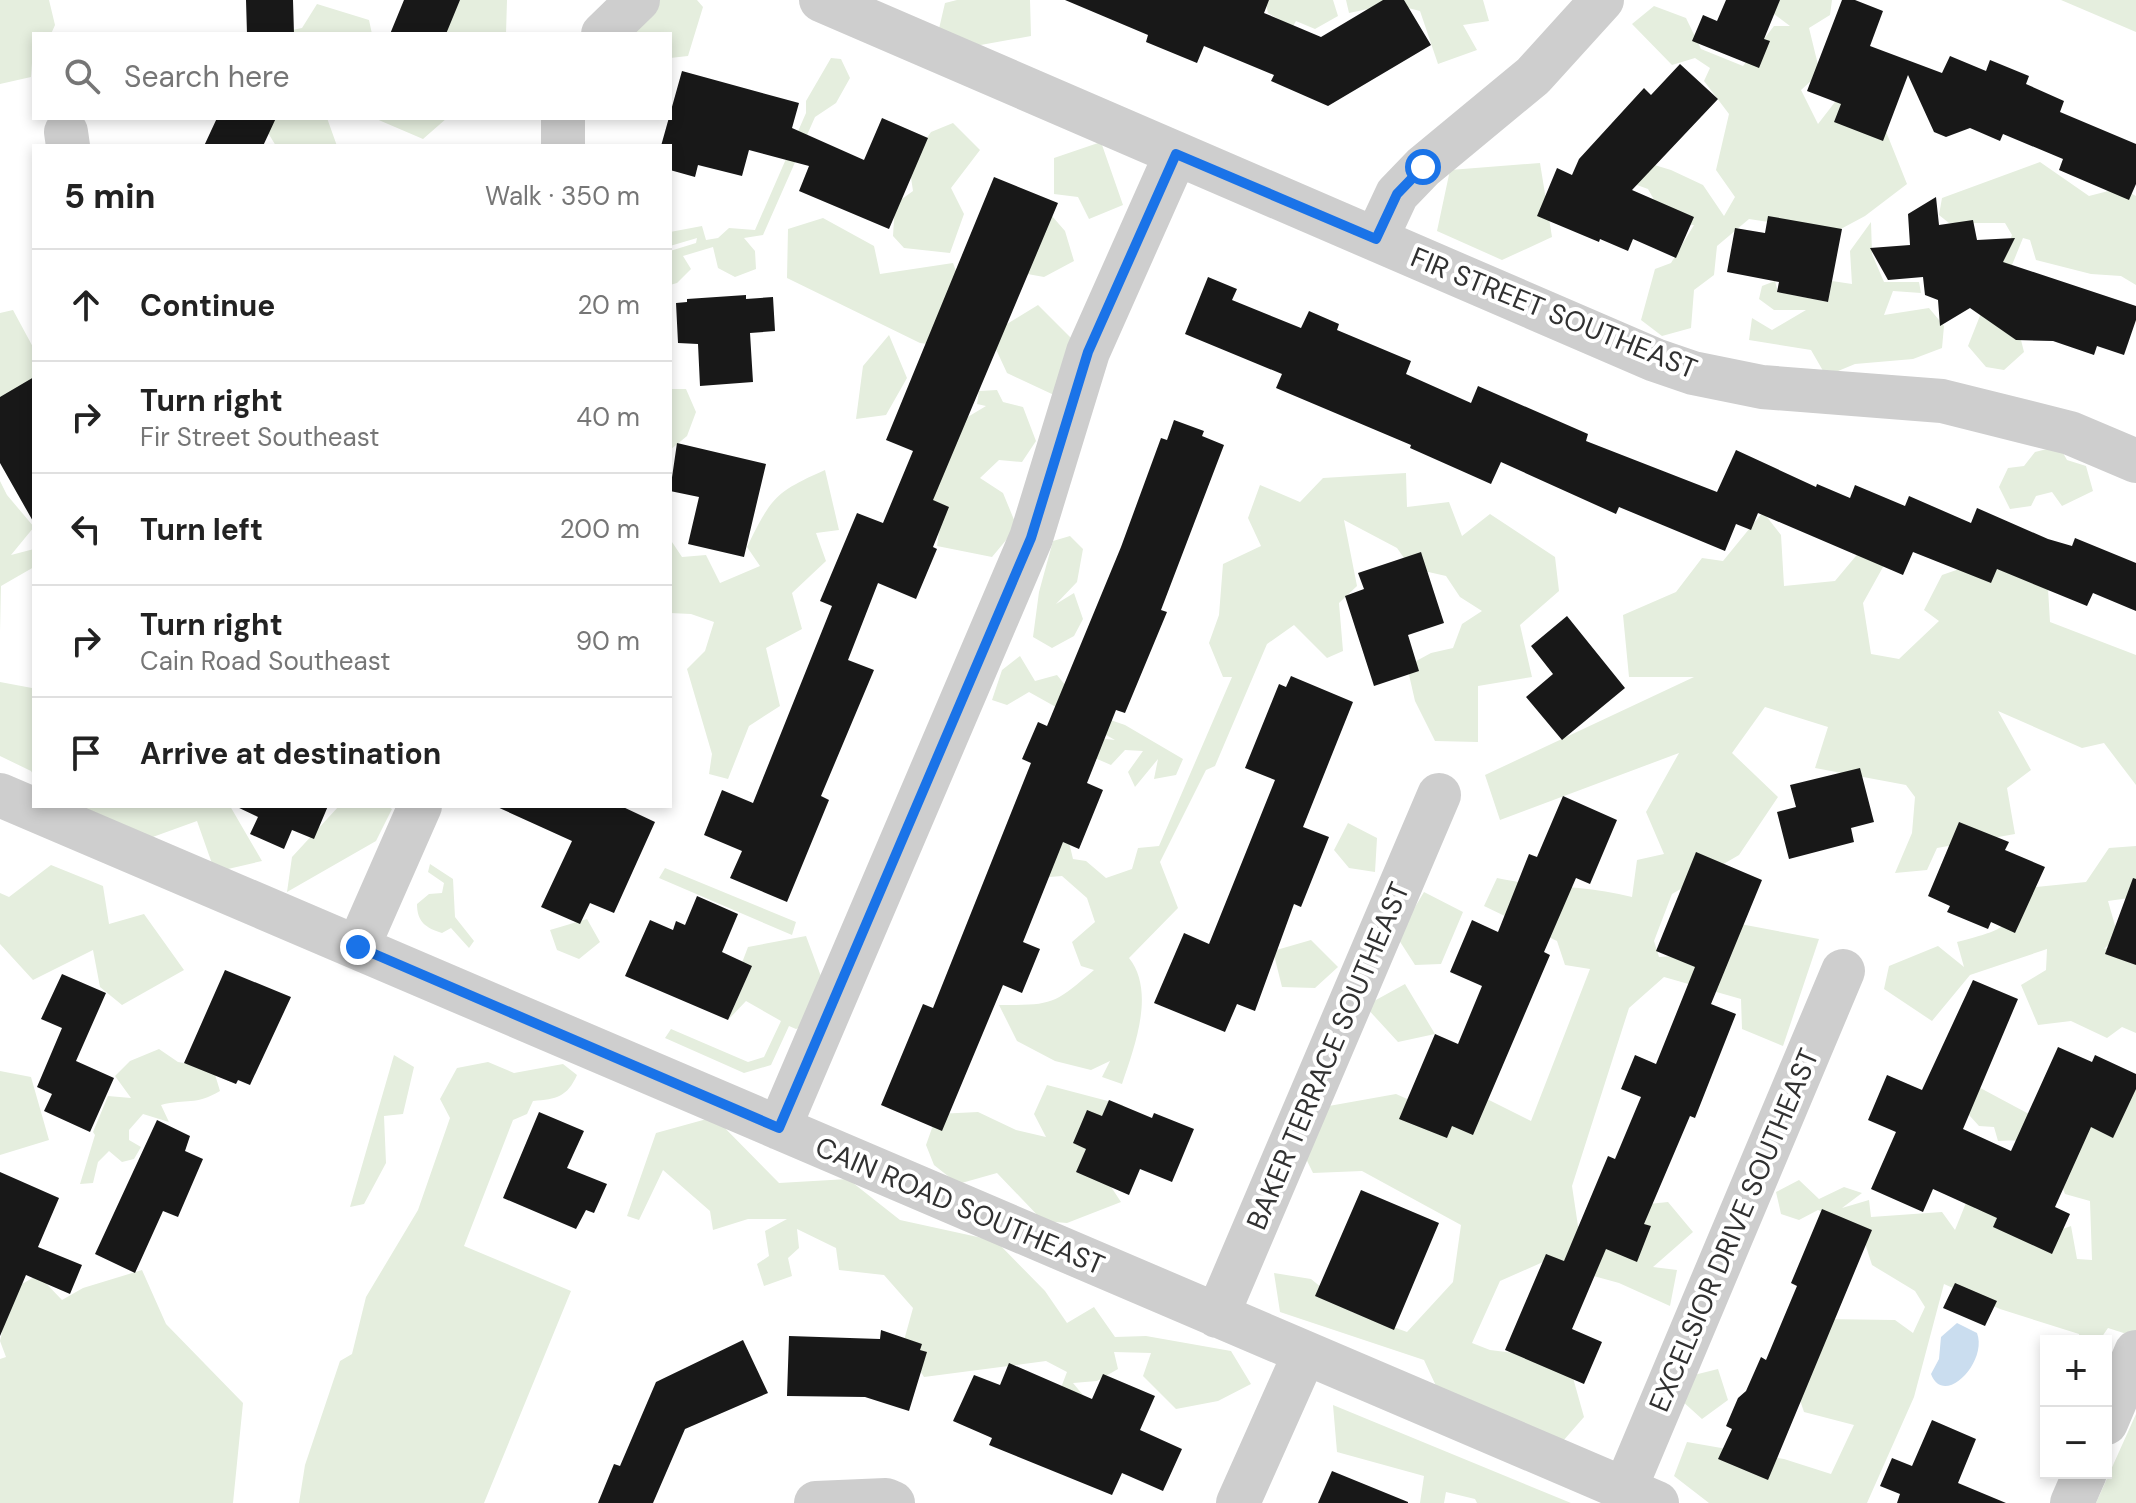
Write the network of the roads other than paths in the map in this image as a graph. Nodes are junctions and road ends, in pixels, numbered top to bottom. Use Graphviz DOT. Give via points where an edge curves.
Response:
graph roads {
  1 [pos="638,0"];
  2 [pos="821,0"];
  3 [pos="1602,0"];
  4 [pos="605,32"];
  5 [pos="563,120"];
  6 [pos="563,144"];
  7 [pos="1176,154"];
  8 [pos="1376,239"];
  9 [pos="2136,461"];
  10 [pos="0,795"];
  11 [pos="1439,795"];
  12 [pos="419,808"];
  13 [pos="358,947"];
  14 [pos="1843,971"];
  15 [pos="779,1128"];
  16 [pos="1217,1316"];
  17 [pos="2136,1352"];
  18 [pos="1304,1355"];
  19 [pos="2112,1409"];
  20 [pos="2082,1479"];
  21 [pos="1641,1496"];
  22 [pos="816,1503"];
  23 [pos="893,1503"];
  24 [pos="1238,1503"];
  25 [pos="2072,1503"];
  1 -- 4 [label="street"];
  2 -- 7 [label="street, FIR STREET SOUTHEAST"];
  3 -- 8 [label="street" via="1533,76 1397,194"];
  5 -- 6 [label="street"];
  7 -- 8 [label="street, FIR STREET SOUTHEAST"];
  7 -- 15 [label="street" via="1088,352 1031,538"];
  8 -- 9 [label="street, FIR STREET SOUTHEAST" via="1545,316 1693,373 1762,387 1942,401 2070,433"];
  10 -- 13 [label="street, CAIN ROAD SOUTHEAST"];
  11 -- 16 [label="street, BAKER TERRACE SOUTHEAST"];
  12 -- 13 [label="street"];
  13 -- 15 [label="street, CAIN ROAD SOUTHEAST"];
  14 -- 21 [label="street, EXCELSIOR DRIVE SOUTHEAST"];
  15 -- 16 [label="street, CAIN ROAD SOUTHEAST"];
  16 -- 18 [label="street, CAIN ROAD SOUTHEAST"];
  17 -- 19 [label="street"];
  18 -- 21 [label="street, CAIN ROAD SOUTHEAST"];
  18 -- 24 [label="street"];
  20 -- 25 [label="street"];
  22 -- 23 [label="street"];
}
